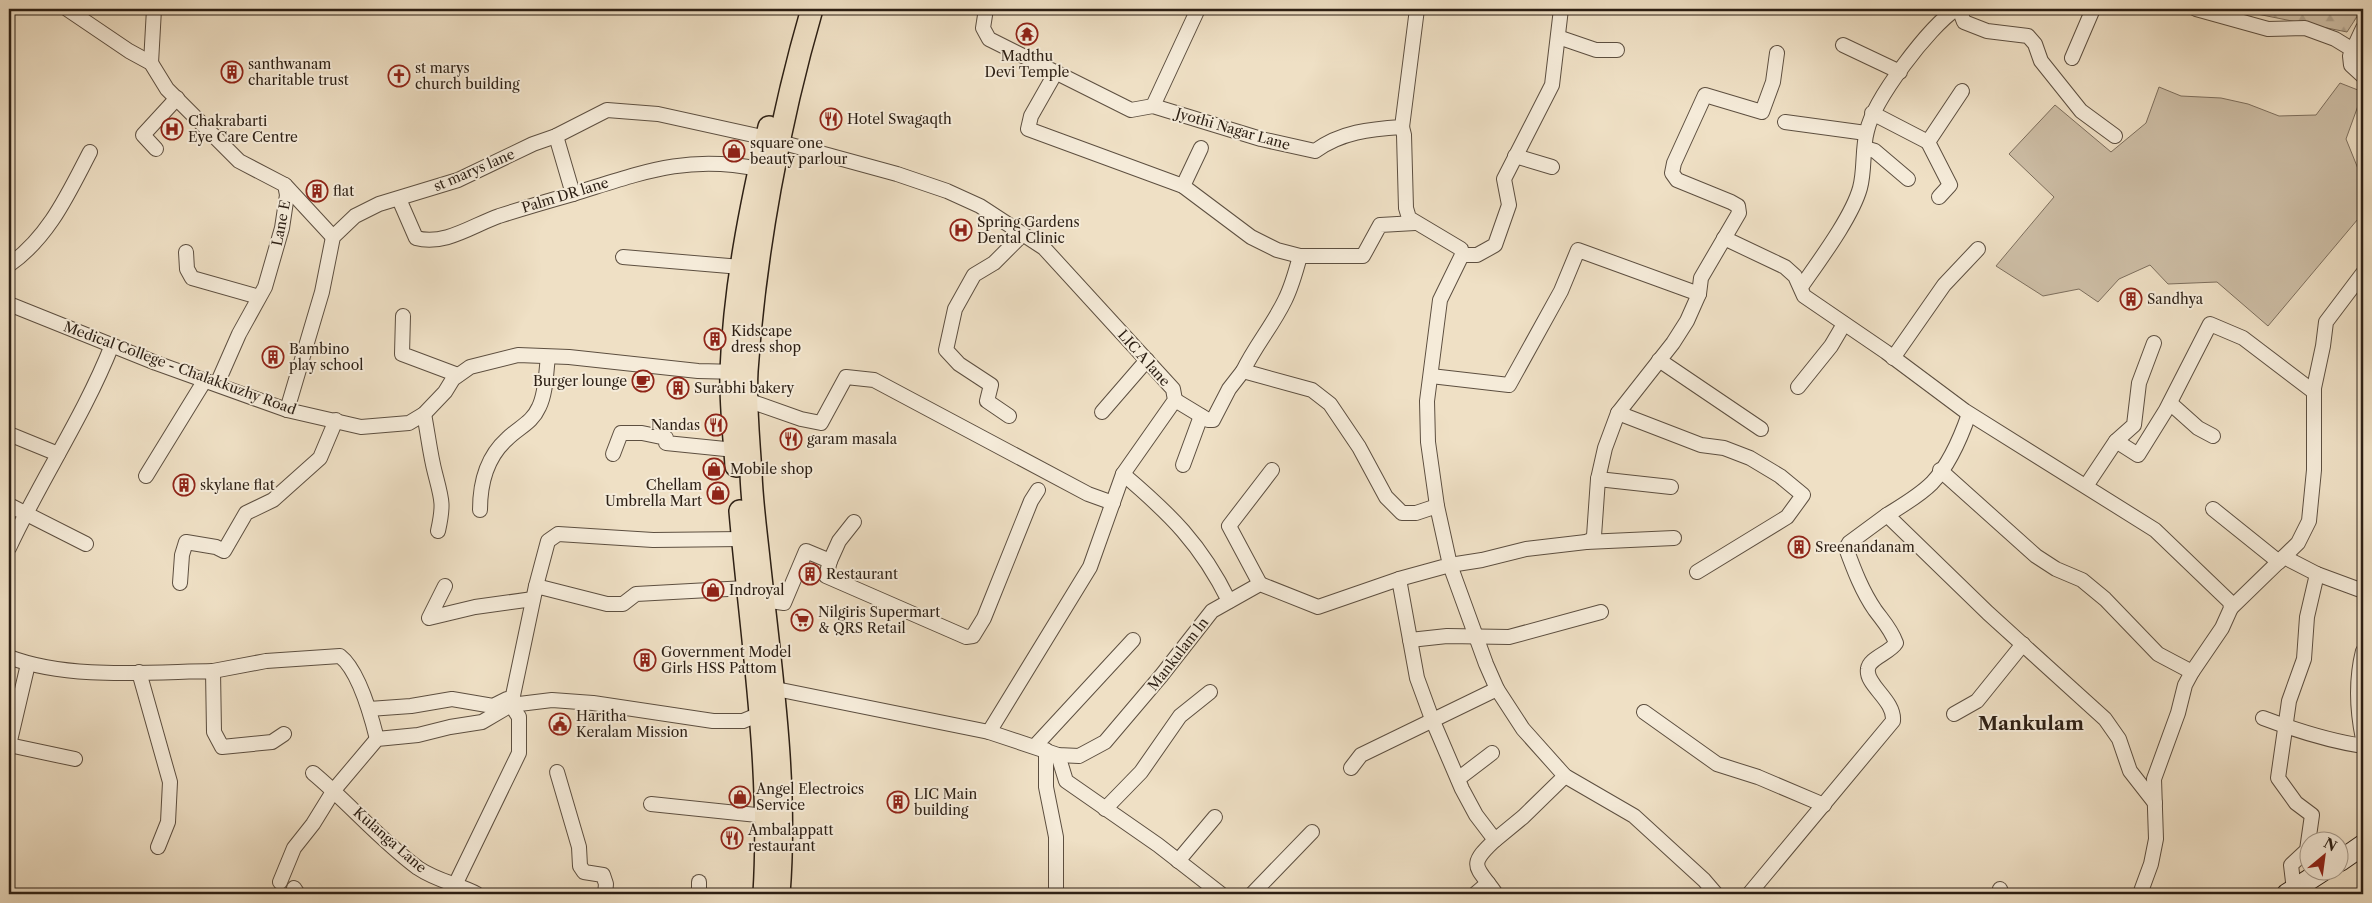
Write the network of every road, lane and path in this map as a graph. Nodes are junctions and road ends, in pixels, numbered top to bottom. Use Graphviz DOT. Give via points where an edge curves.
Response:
graph roads {
  1 [pos="67,9"];
  2 [pos="154,9"];
  3 [pos="797,9"];
  4 [pos="812,9"];
  5 [pos="986,9"];
  6 [pos="1198,9"];
  7 [pos="1417,9"];
  8 [pos="1562,9"];
  9 [pos="1958,9"];
  10 [pos="2094,9"];
  11 [pos="2196,9"];
  12 [pos="2363,28"];
  13 [pos="1558,36"];
  14 [pos="1843,45"];
  15 [pos="1617,50"];
  16 [pos="2353,50"];
  17 [pos="1777,53"];
  18 [pos="2072,58"];
  19 [pos="152,63"];
  20 [pos="1056,72"];
  21 [pos="1900,72"];
  22 [pos="2363,76"];
  23 [pos="1962,91"];
  24 [pos="177,98"];
  25 [pos="1153,106"];
  26 [pos="1872,113"];
  27 [pos="1785,122"];
  28 [pos="1402,127"];
  29 [pos="1866,132"];
  30 [pos="556,136"];
  31 [pos="2115,136"];
  32 [pos="773,140"];
  33 [pos="1928,142"];
  34 [pos="1201,148"];
  35 [pos="1865,148"];
  36 [pos="156,149"];
  37 [pos="90,152"];
  38 [pos="1515,156"];
  39 [pos="1552,167"];
  40 [pos="759,169"];
  41 [pos="1908,180"];
  42 [pos="285,185"];
  43 [pos="1183,186"];
  44 [pos="573,194"];
  45 [pos="1939,197"];
  46 [pos="399,199"];
  47 [pos="1415,223"];
  48 [pos="1023,234"];
  49 [pos="333,237"];
  50 [pos="1724,238"];
  51 [pos="1978,249"];
  52 [pos="186,252"];
  53 [pos="1462,255"];
  54 [pos="1300,256"];
  55 [pos="623,257"];
  56 [pos="9,265"];
  57 [pos="741,267"];
  58 [pos="2363,273"];
  59 [pos="1801,286"];
  60 [pos="1698,294"];
  61 [pos="259,297"];
  62 [pos="9,304"];
  63 [pos="403,316"];
  64 [pos="1844,324"];
  65 [pos="2154,343"];
  66 [pos="112,345"];
  67 [pos="548,357"];
  68 [pos="1893,358"];
  69 [pos="1147,360"];
  70 [pos="1660,360"];
  71 [pos="1243,371"];
  72 [pos="739,372"];
  73 [pos="458,376"];
  74 [pos="1431,376"];
  75 [pos="211,382"];
  76 [pos="1798,387"];
  77 [pos="2314,392"];
  78 [pos="747,400"];
  79 [pos="1175,400"];
  80 [pos="2170,403"];
  81 [pos="287,410"];
  82 [pos="1102,412"];
  83 [pos="1618,413"];
  84 [pos="424,414"];
  85 [pos="1969,414"];
  86 [pos="1009,416"];
  87 [pos="1201,416"];
  88 [pos="336,420"];
  89 [pos="1761,429"];
  90 [pos="9,434"];
  91 [pos="2212,436"];
  92 [pos="2116,441"];
  93 [pos="735,450"];
  94 [pos="58,454"];
  95 [pos="612,454"];
  96 [pos="1183,465"];
  97 [pos="1272,470"];
  98 [pos="1940,470"];
  99 [pos="1123,474"];
  100 [pos="146,476"];
  101 [pos="1598,479"];
  102 [pos="2086,486"];
  103 [pos="1671,487"];
  104 [pos="1038,490"];
  105 [pos="9,504"];
  106 [pos="1112,504"];
  107 [pos="1437,506"];
  108 [pos="2213,509"];
  109 [pos="480,510"];
  110 [pos="26,513"];
  111 [pos="1887,515"];
  112 [pos="854,522"];
  113 [pos="438,531"];
  114 [pos="1674,538"];
  115 [pos="742,539"];
  116 [pos="1586,542"];
  117 [pos="86,544"];
  118 [pos="9,548"];
  119 [pos="2281,559"];
  120 [pos="830,561"];
  121 [pos="1450,565"];
  122 [pos="1698,572"];
  123 [pos="2317,574"];
  124 [pos="1399,578"];
  125 [pos="180,583"];
  126 [pos="1260,584"];
  127 [pos="445,586"];
  128 [pos="746,588"];
  129 [pos="2363,591"];
  130 [pos="535,593"];
  131 [pos="764,600"];
  132 [pos="1228,601"];
  133 [pos="2231,608"];
  134 [pos="1601,612"];
  135 [pos="1476,636"];
  136 [pos="1133,640"];
  137 [pos="1410,640"];
  138 [pos="2023,644"];
  139 [pos="2363,650"];
  140 [pos="9,657"];
  141 [pos="28,664"];
  142 [pos="213,671"];
  143 [pos="139,672"];
  144 [pos="2192,672"];
  145 [pos="766,687"];
  146 [pos="1497,689"];
  147 [pos="1210,692"];
  148 [pos="512,701"];
  149 [pos="369,709"];
  150 [pos="1644,712"];
  151 [pos="760,714"];
  152 [pos="1954,714"];
  153 [pos="2263,718"];
  154 [pos="1432,719"];
  155 [pos="2286,727"];
  156 [pos="989,732"];
  157 [pos="284,734"];
  158 [pos="377,738"];
  159 [pos="2363,739"];
  160 [pos="2363,746"];
  161 [pos="1046,751"];
  162 [pos="1492,753"];
  163 [pos="75,759"];
  164 [pos="1351,768"];
  165 [pos="557,772"];
  166 [pos="313,773"];
  167 [pos="1565,776"];
  168 [pos="1458,779"];
  169 [pos="334,790"];
  170 [pos="2155,803"];
  171 [pos="651,804"];
  172 [pos="1824,805"];
  173 [pos="1105,809"];
  174 [pos="767,816"];
  175 [pos="1215,817"];
  176 [pos="1312,832"];
  177 [pos="1495,840"];
  178 [pos="2363,845"];
  179 [pos="158,847"];
  180 [pos="2350,854"];
  181 [pos="1178,861"];
  182 [pos="2309,880"];
  183 [pos="280,882"];
  184 [pos="454,885"];
  185 [pos="1492,888"];
  186 [pos="2290,892"];
  187 [pos="477,894"];
  188 [pos="605,894"];
  189 [pos="764,894"];
  190 [pos="779,894"];
  191 [pos="1056,894"];
  192 [pos="1221,894"];
  193 [pos="1252,894"];
  194 [pos="1475,894"];
  195 [pos="1716,894"];
  196 [pos="1749,894"];
  197 [pos="2140,894"];
  1 -- 19 [label="street"];
  2 -- 19 [label="street"];
  3 -- 32 [label="main road"];
  4 -- 32 [label="main road"];
  5 -- 20 [label="street, Jyothi Nagar Lane" via="982,28 989,39"];
  6 -- 25 [label="street"];
  7 -- 28 [label="street"];
  8 -- 13 [label="street"];
  9 -- 21 [label="street" via="1926,38"];
  9 -- 31 [label="street" via="1964,22 1987,31 2028,36 2035,44 2041,61 2081,111"];
  10 -- 18 [label="street"];
  11 -- 16 [label="street" via="2268,29 2305,28"];
  12 -- 16 [label="street"];
  13 -- 15 [label="street" via="1596,50"];
  13 -- 38 [label="street" via="1552,85"];
  14 -- 21 [label="street"];
  16 -- 22 [label="street" via="2351,65"];
  17 -- 50 [label="street" via="1773,82 1762,112 1705,95 1674,164 1672,173 1677,180 1738,206 1739,213"];
  19 -- 24 [label="street, Lane E" via="167,89"];
  20 -- 25 [label="street, Jyothi Nagar Lane" via="1131,110"];
  20 -- 43 [label="street" via="1031,116 1028,129"];
  21 -- 26 [label="street"];
  23 -- 33 [label="street"];
  24 -- 36 [label="street" via="143,136"];
  24 -- 42 [label="street, Lane E" via="240,161"];
  25 -- 28 [label="street, Jyothi Nagar Lane" via="1261,139 1315,151 1329,140 1367,129"];
  26 -- 29 [label="street"];
  26 -- 33 [label="street"];
  27 -- 29 [label="street"];
  28 -- 47 [label="street" via="1406,208 1409,218"];
  29 -- 35 [label="street"];
  30 -- 32 [label="street, st marys lane" via="607,110 658,114"];
  30 -- 44 [label="street"];
  30 -- 46 [label="street, st marys lane" via="458,180"];
  32 -- 40 [label="main road"];
  32 -- 48 [label="street, LIC A lane" via="947,191 980,206"];
  32 -- 72 [label="main road" via="758,267"];
  33 -- 45 [label="street" via="1950,185"];
  34 -- 43 [label="street"];
  35 -- 41 [label="street" via="1875,151"];
  35 -- 59 [label="street" via="1860,189 1843,223"];
  37 -- 56 [label="street" via="49,226 31,248"];
  38 -- 39 [label="street"];
  38 -- 53 [label="street" via="1504,179 1509,205 1495,245 1477,256"];
  40 -- 44 [label="street, Palm DR lane" via="723,163 674,165"];
  40 -- 57 [label="main road"];
  42 -- 49 [label="street"];
  42 -- 61 [label="street, Lane E" via="287,195 278,245"];
  43 -- 54 [label="street" via="1251,237 1277,250"];
  44 -- 46 [label="street, Palm DR lane" via="428,241 416,238"];
  46 -- 49 [label="street, st marys lane" via="379,204 355,216"];
  47 -- 53 [label="street" via="1461,250"];
  47 -- 54 [label="street" via="1380,224 1363,256"];
  48 -- 69 [label="street, LIC A lane" via="1044,248"];
  48 -- 86 [label="street" via="994,263 974,275 956,310 946,350 959,364 991,385 986,401"];
  49 -- 81 [label="street" via="322,292"];
  50 -- 59 [label="street" via="1785,267"];
  50 -- 60 [label="street" via="1701,278"];
  51 -- 68 [label="street" via="1944,285"];
  52 -- 61 [label="street" via="186,270 192,278"];
  53 -- 74 [label="street" via="1440,300"];
  54 -- 71 [label="street" via="1284,302"];
  55 -- 57 [label="street"];
  57 -- 72 [label="main road"];
  58 -- 77 [label="street" via="2326,322"];
  59 -- 64 [label="street" via="1804,296"];
  60 -- 70 [label="street" via="1687,321"];
  60 -- 74 [label="street" via="1578,250 1561,291 1509,385"];
  61 -- 75 [label="street, Lane E"];
  62 -- 66 [label="street, Medical College - Chalakkuzhy Road"];
  63 -- 73 [label="street" via="402,354"];
  64 -- 68 [label="street"];
  64 -- 76 [label="street"];
  65 -- 92 [label="street" via="2139,383 2134,425"];
  66 -- 75 [label="street, Medical College - Chalakkuzhy Road"];
  66 -- 94 [label="street" via="88,400"];
  67 -- 72 [label="street, Medical College - Chalakkuzhy Road"];
  67 -- 73 [label="street, Medical College - Chalakkuzhy Road" via="518,355 470,367"];
  67 -- 109 [label="street" via="540,406 530,423 507,439 483,476"];
  68 -- 85 [label="street"];
  69 -- 79 [label="street, LIC A lane" via="1173,389"];
  69 -- 82 [label="street"];
  70 -- 83 [label="street"];
  70 -- 89 [label="street"];
  71 -- 87 [label="street" via="1229,389 1213,420"];
  71 -- 107 [label="street" via="1312,390 1330,404 1359,447 1386,497 1402,514"];
  72 -- 78 [label="main road"];
  72 -- 93 [label="main road"];
  73 -- 84 [label="street, Medical College - Chalakkuzhy Road"];
  74 -- 107 [label="street" via="1427,400 1428,442"];
  75 -- 81 [label="street, Medical College - Chalakkuzhy Road"];
  75 -- 100 [label="street, Lane E"];
  77 -- 80 [label="street" via="2243,338 2210,324"];
  77 -- 119 [label="street" via="2314,470 2309,521 2298,543"];
  78 -- 106 [label="street" via="821,423 846,377 874,380"];
  78 -- 131 [label="main road" via="751,477"];
  79 -- 87 [label="street"];
  79 -- 99 [label="street, LIC A lane"];
  80 -- 91 [label="street"];
  80 -- 92 [label="street" via="2138,455"];
  81 -- 88 [label="street, Medical College - Chalakkuzhy Road"];
  83 -- 101 [label="street"];
  83 -- 122 [label="street" via="1701,445 1724,448 1750,458 1803,495 1787,516"];
  84 -- 88 [label="street, Medical College - Chalakkuzhy Road" via="409,423 362,428"];
  84 -- 113 [label="street" via="441,490 442,511"];
  85 -- 98 [label="street" via="1964,430"];
  85 -- 102 [label="street"];
  87 -- 96 [label="street"];
  88 -- 125 [label="street" via="320,458 273,500 246,513 224,552 216,547 186,542"];
  90 -- 94 [label="street"];
  92 -- 102 [label="street"];
  93 -- 95 [label="street" via="666,444 666,438 621,433"];
  93 -- 115 [label="main road"];
  94 -- 110 [label="street"];
  97 -- 126 [label="street" via="1229,526"];
  98 -- 111 [label="street" via="1933,482"];
  98 -- 144 [label="street" via="2036,556 2082,580 2105,599 2158,654"];
  99 -- 106 [label="street, LIC A lane"];
  99 -- 132 [label="street" via="1163,508 1191,538 1215,573"];
  101 -- 103 [label="street"];
  101 -- 116 [label="street" via="1594,536"];
  102 -- 133 [label="street" via="2156,530 2223,594"];
  104 -- 120 [label="street" via="984,618 973,636 966,637 826,576"];
  105 -- 110 [label="street"];
  106 -- 156 [label="street, LIC A lane" via="1090,568"];
  107 -- 121 [label="street"];
  108 -- 119 [label="street"];
  110 -- 117 [label="street"];
  110 -- 118 [label="street"];
  111 -- 138 [label="street"];
  111 -- 172 [label="street" via="1846,548 1859,583 1896,643 1870,664 1868,671 1891,708 1893,721"];
  112 -- 120 [label="street" via="839,541"];
  114 -- 116 [label="street"];
  115 -- 128 [label="main road"];
  115 -- 130 [label="street" via="653,540 558,534 548,541"];
  116 -- 121 [label="street" via="1526,549"];
  119 -- 123 [label="street"];
  119 -- 133 [label="street"];
  120 -- 131 [label="street" via="806,551 784,603"];
  121 -- 124 [label="street"];
  121 -- 135 [label="street"];
  123 -- 129 [label="street"];
  123 -- 155 [label="street" via="2307,618 2304,659 2289,701"];
  124 -- 126 [label="street" via="1318,607"];
  124 -- 137 [label="street"];
  126 -- 132 [label="street, Mankulam ln"];
  127 -- 130 [label="street" via="429,618"];
  128 -- 130 [label="street" via="636,594 623,604"];
  128 -- 145 [label="main road"];
  130 -- 148 [label="street"];
  131 -- 145 [label="main road"];
  132 -- 161 [label="street, Mankulam ln" via="1212,611 1105,742 1079,756"];
  133 -- 144 [label="street" via="2222,628"];
  134 -- 135 [label="street" via="1509,637"];
  135 -- 137 [label="street"];
  135 -- 146 [label="street"];
  136 -- 161 [label="street"];
  137 -- 154 [label="street" via="1417,678"];
  138 -- 152 [label="street" via="1977,702"];
  138 -- 170 [label="street" via="2105,719 2118,740 2130,771"];
  139 -- 159 [label="street" via="2358,694"];
  140 -- 141 [label="street"];
  141 -- 143 [label="street" via="62,671"];
  141 -- 163 [label="street" via="9,745"];
  142 -- 143 [label="street"];
  142 -- 149 [label="street" via="266,662 340,656 348,662"];
  142 -- 157 [label="street" via="214,732 222,747 272,742"];
  143 -- 179 [label="street" via="170,782 168,822"];
  144 -- 170 [label="street" via="2154,779"];
  145 -- 151 [label="main road"];
  145 -- 156 [label="street, Mankulam ln"];
  145 -- 190 [label="main road" via="782,785 783,844"];
  146 -- 154 [label="street"];
  146 -- 167 [label="street" via="1523,729"];
  147 -- 173 [label="street" via="1180,716 1141,772"];
  148 -- 149 [label="street" via="493,706 452,699"];
  148 -- 151 [label="street" via="552,700 615,706 713,722 743,720"];
  148 -- 158 [label="street" via="482,722 418,735"];
  148 -- 184 [label="street" via="519,717 520,753"];
  149 -- 158 [label="street"];
  150 -- 172 [label="street" via="1717,764 1758,777"];
  151 -- 174 [label="main road"];
  153 -- 155 [label="street"];
  154 -- 164 [label="street" via="1361,755"];
  154 -- 168 [label="street"];
  155 -- 160 [label="street"];
  155 -- 186 [label="street" via="2278,778 2296,804 2312,815 2307,850 2291,865"];
  156 -- 161 [label="street, Mankulam ln"];
  158 -- 169 [label="street"];
  161 -- 173 [label="street" via="1066,782"];
  161 -- 191 [label="street" via="1046,787 1056,837"];
  162 -- 168 [label="street"];
  165 -- 188 [label="street" via="579,847 580,866 584,872 603,875"];
  166 -- 169 [label="street, Kulanga Lane"];
  167 -- 177 [label="street"];
  167 -- 195 [label="street" via="1634,816 1698,873"];
  168 -- 177 [label="street" via="1476,815"];
  169 -- 183 [label="street" via="294,848"];
  169 -- 184 [label="street, Kulanga Lane" via="419,868 440,881"];
  170 -- 197 [label="street" via="2156,839"];
  171 -- 174 [label="street"];
  172 -- 196 [label="street"];
  173 -- 181 [label="street"];
  174 -- 189 [label="main road"];
  175 -- 181 [label="street"];
  176 -- 193 [label="street"];
  177 -- 185 [label="street" via="1476,862"];
  178 -- 180 [label="street"];
  181 -- 192 [label="street"];
  182 -- 186 [label="street"];
  184 -- 187 [label="street, Kulanga Lane"];
  185 -- 194 [label="street"];
}
